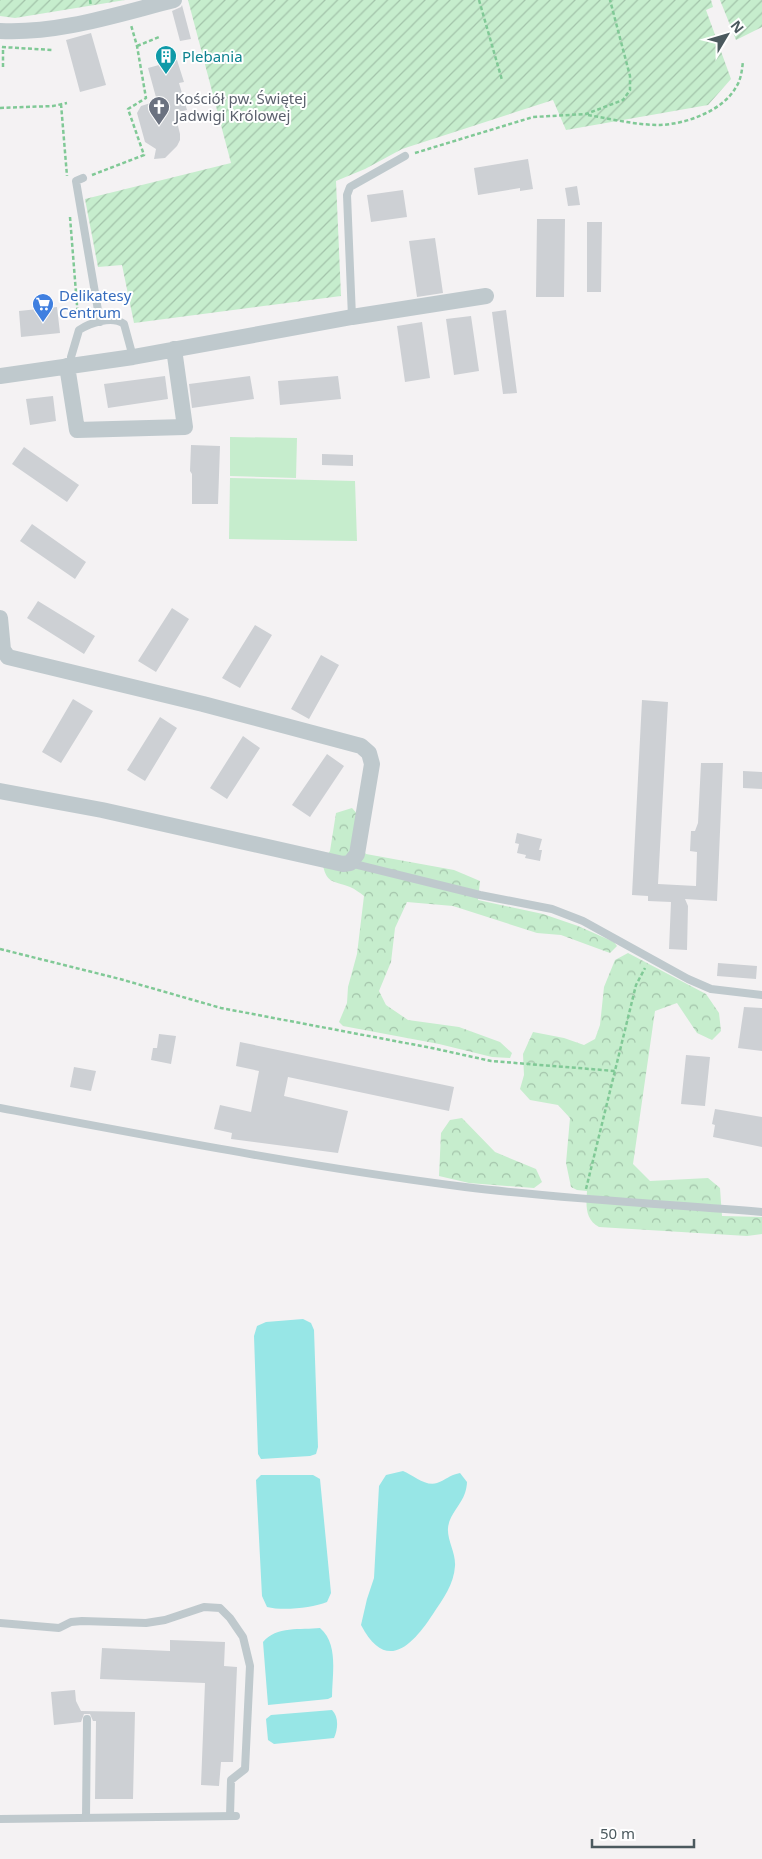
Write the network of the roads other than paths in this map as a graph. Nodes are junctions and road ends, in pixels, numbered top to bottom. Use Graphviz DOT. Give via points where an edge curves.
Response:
graph roads {
  1 [pos="174,0"];
  2 [pos="0,31"];
  3 [pos="405,156"];
  4 [pos="83,178"];
  5 [pos="486,296"];
  6 [pos="352,317"];
  7 [pos="100,322"];
  8 [pos="174,350"];
  9 [pos="133,357"];
  10 [pos="69,366"];
  11 [pos="0,376"];
  12 [pos="0,618"];
  13 [pos="0,791"];
  14 [pos="350,863"];
  15 [pos="762,995"];
  16 [pos="0,1108"];
  17 [pos="762,1212"];
  18 [pos="0,1623"];
  19 [pos="87,1719"];
  20 [pos="86,1818"];
  21 [pos="0,1819"];
  1 -- 2 [label="street" via="39,30"];
  3 -- 6 [label="lane" via="350,187 347,195"];
  4 -- 7 [label="lane" via="76,181"];
  5 -- 6 [label="street"];
  6 -- 8 [label="street"];
  7 -- 9 [label="lane" via="116,320 124,324"];
  7 -- 10 [label="lane" via="79,330"];
  8 -- 9 [label="street"];
  8 -- 10 [label="street" via="185,427 77,430"];
  9 -- 10 [label="street"];
  10 -- 11 [label="street"];
  12 -- 14 [label="street" via="3,650 8,657 360,746 369,753 372,764 358,854"];
  13 -- 14 [label="street"];
  14 -- 15 [label="lane" via="470,893 552,909 583,921 711,989"];
  16 -- 17 [label="lane" via="360,1172 467,1187"];
  18 -- 20 [label="lane" via="59,1628 82,1621 146,1624 204,1607 220,1608 243,1637 250,1666 245,1768 231,1780 233,1816"];
  19 -- 20 [label="lane"];
  20 -- 21 [label="lane"];
}
